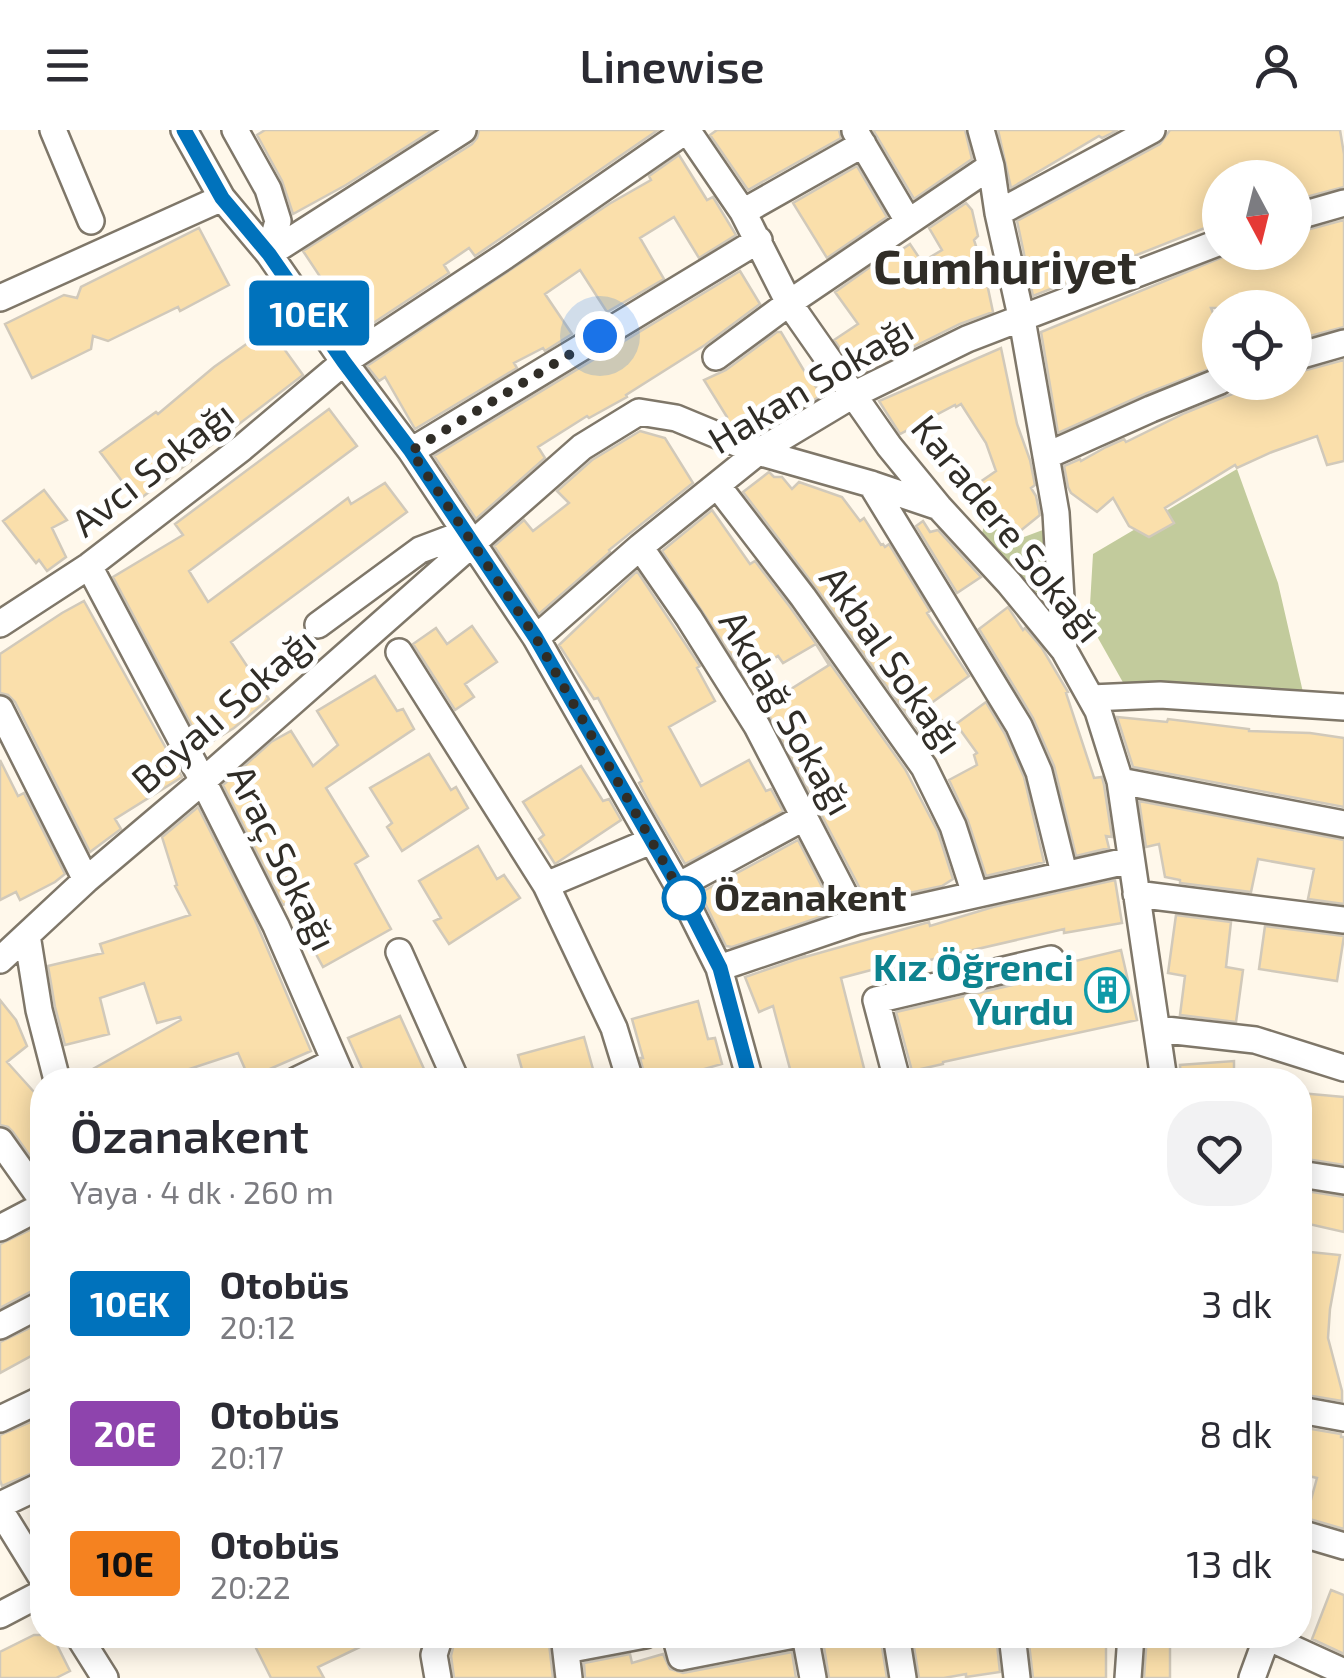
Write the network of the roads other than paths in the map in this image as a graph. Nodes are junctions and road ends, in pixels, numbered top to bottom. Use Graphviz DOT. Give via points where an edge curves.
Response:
graph roads {
  1 [pos="53,130"];
  2 [pos="184,130"];
  3 [pos="236,130"];
  4 [pos="463,130"];
  5 [pos="687,130"];
  6 [pos="982,130"];
  7 [pos="1152,130"];
  8 [pos="859,137"];
  9 [pos="991,166"];
  10 [pos="222,198"];
  11 [pos="1344,203"];
  12 [pos="744,212"];
  13 [pos="1312,212"];
  14 [pos="998,213"];
  15 [pos="91,220"];
  16 [pos="908,221"];
  17 [pos="759,240"];
  18 [pos="1202,249"];
  19 [pos="269,254"];
  20 [pos="0,298"];
  21 [pos="790,303"];
  22 [pos="1021,318"];
  23 [pos="1344,344"];
  24 [pos="1312,352"];
  25 [pos="716,357"];
  26 [pos="344,362"];
  27 [pos="1202,388"];
  28 [pos="853,395"];
  29 [pos="411,451"];
  30 [pos="758,452"];
  31 [pos="1046,456"];
  32 [pos="717,484"];
  33 [pos="872,484"];
  34 [pos="939,507"];
  35 [pos="468,538"];
  36 [pos="640,548"];
  37 [pos="89,566"];
  38 [pos="0,624"];
  39 [pos="318,626"];
  40 [pos="536,638"];
  41 [pos="1064,650"];
  42 [pos="398,652"];
  43 [pos="1091,698"];
  44 [pos="1344,706"];
  45 [pos="0,709"];
  46 [pos="203,781"];
  47 [pos="1120,781"];
  48 [pos="804,816"];
  49 [pos="1344,824"];
  50 [pos="652,841"];
  51 [pos="1131,860"];
  52 [pos="1064,873"];
  53 [pos="86,880"];
  54 [pos="546,886"];
  55 [pos="678,886"];
  56 [pos="975,894"];
  57 [pos="1136,894"];
  58 [pos="1344,920"];
  59 [pos="858,921"];
  60 [pos="26,935"];
  61 [pos="399,952"];
  62 [pos="1,956"];
  63 [pos="1051,959"];
  64 [pos="720,968"];
  65 [pos="1157,1029"];
  66 [pos="54,1068"];
  67 [pos="338,1068"];
  68 [pos="451,1068"];
  69 [pos="626,1068"];
  70 [pos="747,1068"];
  71 [pos="894,1068"];
  72 [pos="1162,1068"];
  73 [pos="1344,1068"];
  74 [pos="0,1141"];
  75 [pos="1312,1176"];
  76 [pos="1344,1182"];
  77 [pos="30,1185"];
  78 [pos="30,1210"];
  79 [pos="0,1228"];
  80 [pos="30,1310"];
  81 [pos="0,1326"];
  82 [pos="30,1405"];
  83 [pos="1312,1412"];
  84 [pos="1344,1418"];
  85 [pos="0,1419"];
  86 [pos="30,1491"];
  87 [pos="0,1507"];
  88 [pos="1312,1537"];
  89 [pos="1344,1546"];
  90 [pos="30,1558"];
  91 [pos="30,1599"];
  92 [pos="0,1615"];
  93 [pos="86,1648"];
  94 [pos="436,1648"];
  95 [pos="566,1648"];
  96 [pos="679,1648"];
  97 [pos="727,1648"];
  98 [pos="808,1648"];
  99 [pos="898,1648"];
  100 [pos="1014,1648"];
  101 [pos="1130,1648"];
  102 [pos="1262,1648"];
  103 [pos="1292,1648"];
  104 [pos="1344,1672"];
  105 [pos="104,1678"];
  106 [pos="438,1678"];
  107 [pos="569,1678"];
  108 [pos="813,1678"];
  109 [pos="903,1678"];
  110 [pos="1018,1678"];
  111 [pos="1128,1678"];
  112 [pos="1252,1678"];
  1 -- 15 [label="street"];
  2 -- 10 [label="street"];
  3 -- 19 [label="street" via="278,221"];
  4 -- 19 [label="street"];
  5 -- 12 [label="street, Karadere Sokağı"];
  5 -- 26 [label="street, Avcı Sokağı"];
  6 -- 9 [label="street"];
  7 -- 14 [label="street"];
  8 -- 12 [label="street"];
  8 -- 16 [label="street"];
  9 -- 14 [label="street"];
  9 -- 16 [label="street"];
  10 -- 19 [label="street"];
  10 -- 20 [label="street"];
  11 -- 13 [label="street"];
  12 -- 17 [label="street, Karadere Sokağı"];
  14 -- 22 [label="street"];
  16 -- 21 [label="street"];
  17 -- 21 [label="street, Karadere Sokağı"];
  17 -- 29 [label="street"];
  18 -- 22 [label="street, Hakan Sokağı"];
  19 -- 26 [label="street"];
  21 -- 25 [label="street"];
  21 -- 28 [label="street, Karadere Sokağı"];
  22 -- 28 [label="street, Hakan Sokağı"];
  22 -- 31 [label="street"];
  23 -- 24 [label="street"];
  26 -- 29 [label="street"];
  26 -- 37 [label="street, Avcı Sokağı"];
  27 -- 31 [label="street"];
  28 -- 30 [label="street, Hakan Sokağı"];
  28 -- 34 [label="street, Karadere Sokağı"];
  29 -- 35 [label="street"];
  30 -- 32 [label="street, Hakan Sokağı"];
  30 -- 33 [label="street"];
  30 -- 35 [label="street, Boyalı Sokağı" via="676,418 639,412 582,447"];
  31 -- 41 [label="street"];
  32 -- 36 [label="street, Hakan Sokağı"];
  32 -- 56 [label="street, Akbal Sokağı" via="924,767"];
  33 -- 34 [label="street"];
  33 -- 52 [label="street" via="1019,726 1039,772"];
  34 -- 41 [label="street, Karadere Sokağı"];
  35 -- 39 [label="street" via="420,550"];
  35 -- 40 [label="street"];
  35 -- 46 [label="street, Boyalı Sokağı"];
  36 -- 40 [label="street, Hakan Sokağı"];
  36 -- 48 [label="street, Akdağ Sokağı" via="757,726"];
  37 -- 38 [label="street, Avcı Sokağı"];
  37 -- 46 [label="street, Araç Sokağı"];
  40 -- 50 [label="street"];
  41 -- 43 [label="street, Karadere Sokağı"];
  42 -- 54 [label="street"];
  43 -- 44 [label="street" via="1160,695"];
  43 -- 47 [label="street, Karadere Sokağı"];
  45 -- 53 [label="street"];
  46 -- 53 [label="street, Boyalı Sokağı"];
  46 -- 67 [label="street, Araç Sokağı"];
  47 -- 49 [label="street"];
  47 -- 51 [label="street, Karadere Sokağı"];
  48 -- 55 [label="street"];
  48 -- 59 [label="street, Akdağ Sokağı"];
  50 -- 54 [label="street"];
  50 -- 55 [label="street"];
  51 -- 52 [label="street"];
  51 -- 57 [label="street, Karadere Sokağı"];
  52 -- 56 [label="street"];
  53 -- 60 [label="street, Boyalı Sokağı"];
  54 -- 69 [label="street"];
  55 -- 64 [label="street"];
  56 -- 59 [label="street"];
  57 -- 58 [label="street"];
  57 -- 65 [label="street, Karadere Sokağı"];
  59 -- 64 [label="street"];
  60 -- 62 [label="street, Boyalı Sokağı"];
  60 -- 66 [label="street"];
  61 -- 68 [label="street"];
  63 -- 71 [label="street" via="876,1000"];
  64 -- 70 [label="street"];
  65 -- 72 [label="street, Karadere Sokağı"];
  65 -- 73 [label="street" via="1255,1040"];
  74 -- 77 [label="street"];
  75 -- 76 [label="street"];
  78 -- 79 [label="street"];
  80 -- 81 [label="street"];
  82 -- 85 [label="street"];
  83 -- 84 [label="street"];
  86 -- 87 [label="street"];
  87 -- 90 [label="street"];
  88 -- 89 [label="street"];
  91 -- 92 [label="street"];
  93 -- 105 [label="street"];
  94 -- 106 [label="street"];
  95 -- 107 [label="street"];
  96 -- 97 [label="street" via="681,1657"];
  98 -- 108 [label="street"];
  99 -- 109 [label="street"];
  100 -- 110 [label="street"];
  101 -- 111 [label="street"];
  102 -- 112 [label="street"];
  103 -- 104 [label="street"];
}
